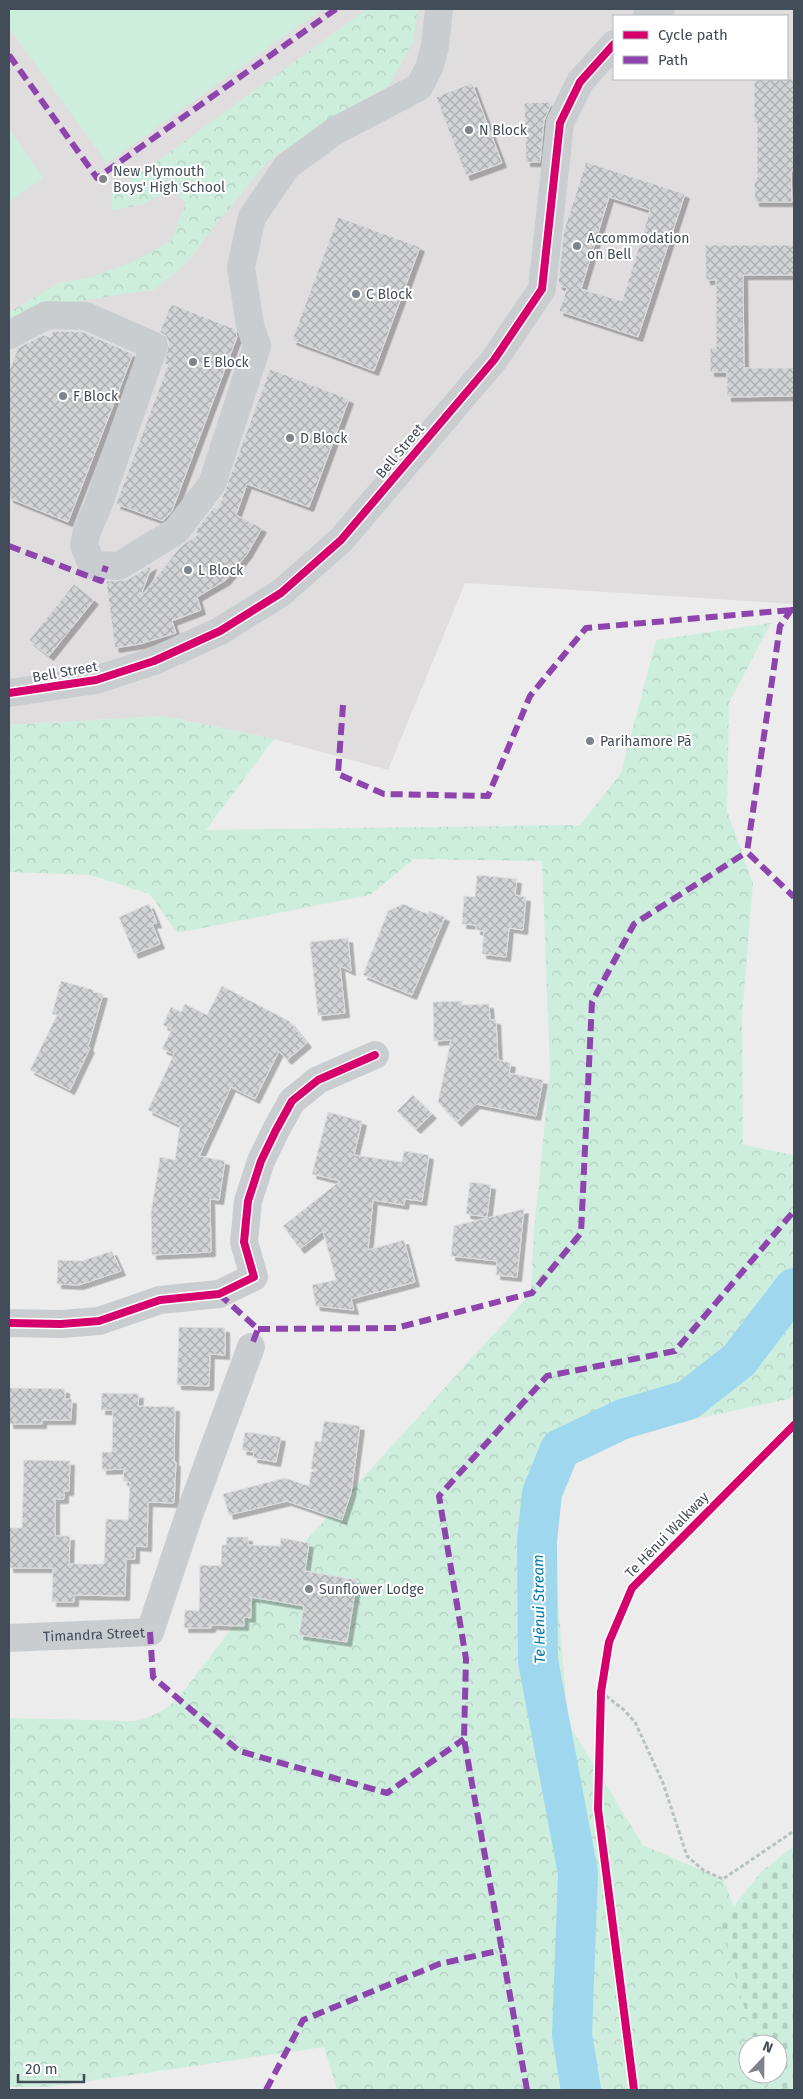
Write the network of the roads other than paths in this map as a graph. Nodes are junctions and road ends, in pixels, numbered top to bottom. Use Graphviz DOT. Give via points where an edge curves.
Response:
graph roads {
  1 [pos="439,9"];
  2 [pos="661,9"];
  3 [pos="649,15"];
  4 [pos="613,45"];
  5 [pos="9,335"];
  6 [pos="9,693"];
  7 [pos="374,1056"];
  8 [pos="9,1323"];
  9 [pos="251,1347"];
  10 [pos="9,1638"];
  1 -- 5 [label="street" via="435,46 419,87 335,131 287,166 252,217 241,267 256,346 212,484 176,531 119,566 92,565 84,545 154,346 86,316 47,315"];
  2 -- 3 [label="street"];
  4 -- 6 [label="street, Bell Street" via="580,82 560,123 542,289 494,360 341,540 280,593 212,635 154,661 96,680"];
  7 -- 8 [label="street" via="318,1080 292,1101 276,1130 261,1161 248,1201 244,1242 254,1277 220,1294 160,1300 99,1321"];
  9 -- 10 [label="street, Timandra Street" via="150,1632"];
}
